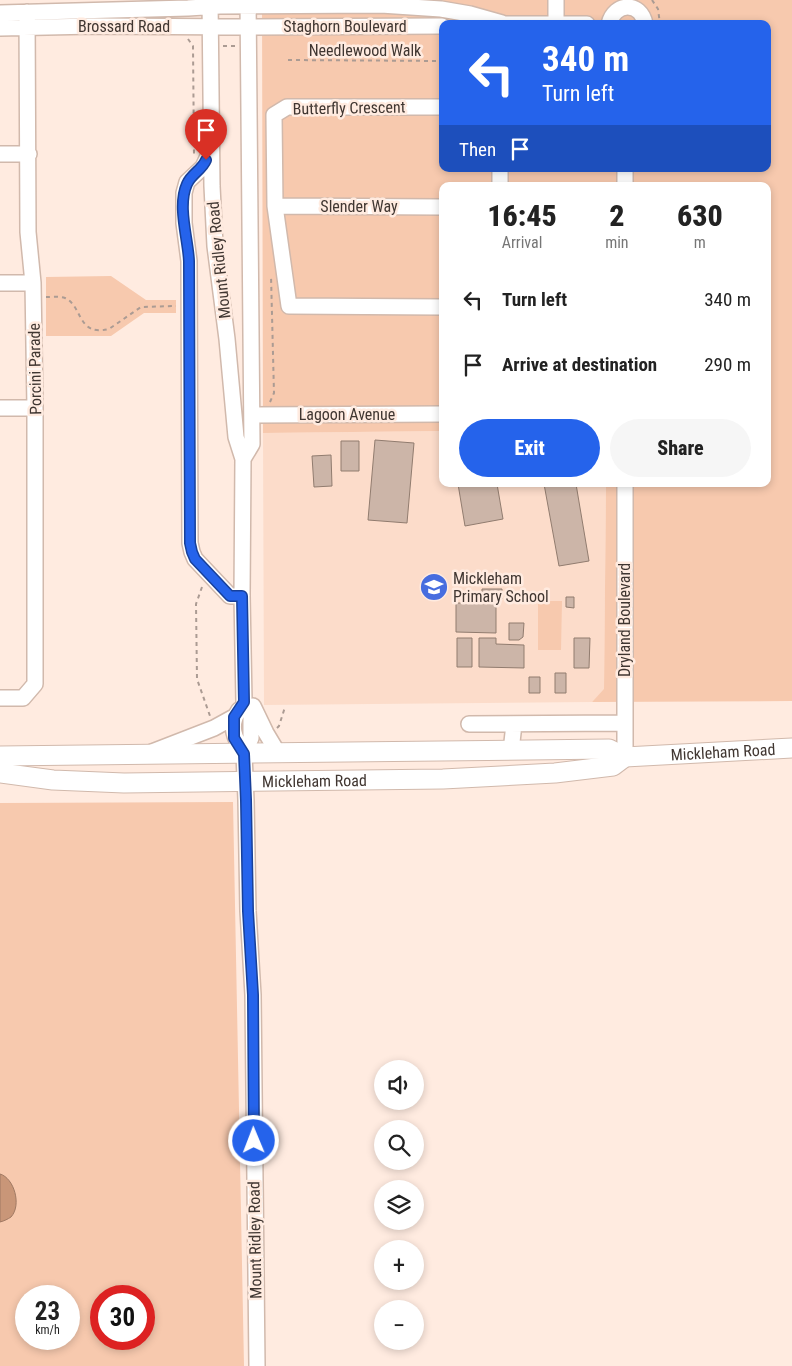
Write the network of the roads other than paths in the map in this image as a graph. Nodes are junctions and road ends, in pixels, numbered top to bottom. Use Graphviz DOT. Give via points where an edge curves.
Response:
graph roads {
  1 [pos="556,0"];
  2 [pos="210,3"];
  3 [pos="248,3"];
  4 [pos="1,8"];
  5 [pos="27,12"];
  6 [pos="613,12"];
  7 [pos="640,12"];
  8 [pos="489,20"];
  9 [pos="556,20"];
  10 [pos="439,26"];
  11 [pos="210,27"];
  12 [pos="248,27"];
  13 [pos="1,28"];
  14 [pos="27,28"];
  15 [pos="439,107"];
  16 [pos="212,149"];
  17 [pos="0,154"];
  18 [pos="29,154"];
  19 [pos="275,206"];
  20 [pos="439,207"];
  21 [pos="0,283"];
  22 [pos="34,290"];
  23 [pos="439,307"];
  24 [pos="0,408"];
  25 [pos="35,408"];
  26 [pos="439,414"];
  27 [pos="257,415"];
  28 [pos="243,459"];
  29 [pos="625,487"];
  30 [pos="242,596"];
  31 [pos="244,687"];
  32 [pos="0,698"];
  33 [pos="244,702"];
  34 [pos="234,717"];
  35 [pos="624,723"];
  36 [pos="469,724"];
  37 [pos="514,724"];
  38 [pos="792,748"];
  39 [pos="511,750"];
  40 [pos="278,753"];
  41 [pos="244,754"];
  42 [pos="144,755"];
  43 [pos="0,756"];
  44 [pos="625,757"];
  45 [pos="0,773"];
  46 [pos="504,777"];
  47 [pos="245,783"];
  48 [pos="257,1366"];
  1 -- 9 [label="street"];
  2 -- 3 [label="street, Brossard Road"];
  2 -- 5 [label="street, Brossard Road" via="188,8"];
  2 -- 11 [label="street, Mount Ridley Road"];
  3 -- 8 [label="street, Staghorn Boulevard" via="404,5 470,14"];
  3 -- 12 [label="street, Mount Ridley Road"];
  4 -- 5 [label="street, Brossard Road"];
  4 -- 13 [label="street"];
  5 -- 14 [label="street, Porcini Parade"];
  6 -- 7 [label="street" via="624,7"];
  10 -- 12 [label="street, Staghorn Boulevard"];
  11 -- 12 [label="street, Brossard Road"];
  11 -- 14 [label="street, Brossard Road"];
  11 -- 16 [label="street, Mount Ridley Road"];
  12 -- 27 [label="street, Mount Ridley Road"];
  13 -- 14 [label="street, Brossard Road"];
  14 -- 18 [label="street, Porcini Parade"];
  15 -- 19 [label="street, Butterfly Crescent" via="288,107 274,114"];
  16 -- 28 [label="street, Mount Ridley Road" via="215,246 236,437"];
  16 -- 30 [label="street" via="203,167 187,182 184,193 189,261 190,543 195,559 230,596"];
  17 -- 18 [label="street"];
  18 -- 22 [label="street, Porcini Parade" via="28,232"];
  19 -- 20 [label="street, Slender Way"];
  19 -- 23 [label="street, Butterfly Crescent" via="289,306"];
  21 -- 22 [label="street"];
  22 -- 25 [label="street, Porcini Parade"];
  24 -- 25 [label="street"];
  25 -- 32 [label="street, Porcini Parade" via="35,684 23,698"];
  26 -- 27 [label="street, Lagoon Avenue"];
  27 -- 28 [label="street, Mount Ridley Road" via="252,444"];
  28 -- 30 [label="street, Mount Ridley Road"];
  29 -- 35 [label="street, Dryland Boulevard"];
  30 -- 31 [label="street, Mount Ridley Road"];
  31 -- 33 [label="street, Mount Ridley Road"];
  31 -- 40 [label="street"];
  33 -- 34 [label="street"];
  33 -- 41 [label="street, Mount Ridley Road" via="251,716 251,738"];
  34 -- 41 [label="street, Mount Ridley Road" via="234,738"];
  34 -- 42 [label="street"];
  35 -- 37 [label="street"];
  35 -- 44 [label="street, Dryland Boulevard"];
  36 -- 37 [label="street"];
  37 -- 39 [label="street"];
  38 -- 44 [label="main road, Mickleham Road"];
  39 -- 40 [label="main road, Mickleham Road"];
  39 -- 44 [label="main road, Mickleham Road" via="609,750"];
  39 -- 46 [label="main road"];
  40 -- 41 [label="main road, Mickleham Road"];
  41 -- 42 [label="main road, Mickleham Road"];
  41 -- 47 [label="street, Mount Ridley Road"];
  42 -- 43 [label="main road, Mickleham Road"];
  44 -- 46 [label="main road, Mickleham Road" via="613,766"];
  45 -- 47 [label="main road, Mickleham Road" via="124,784"];
  46 -- 47 [label="main road, Mickleham Road"];
  47 -- 48 [label="street, Mount Ridley Road" via="253,995"];
}
